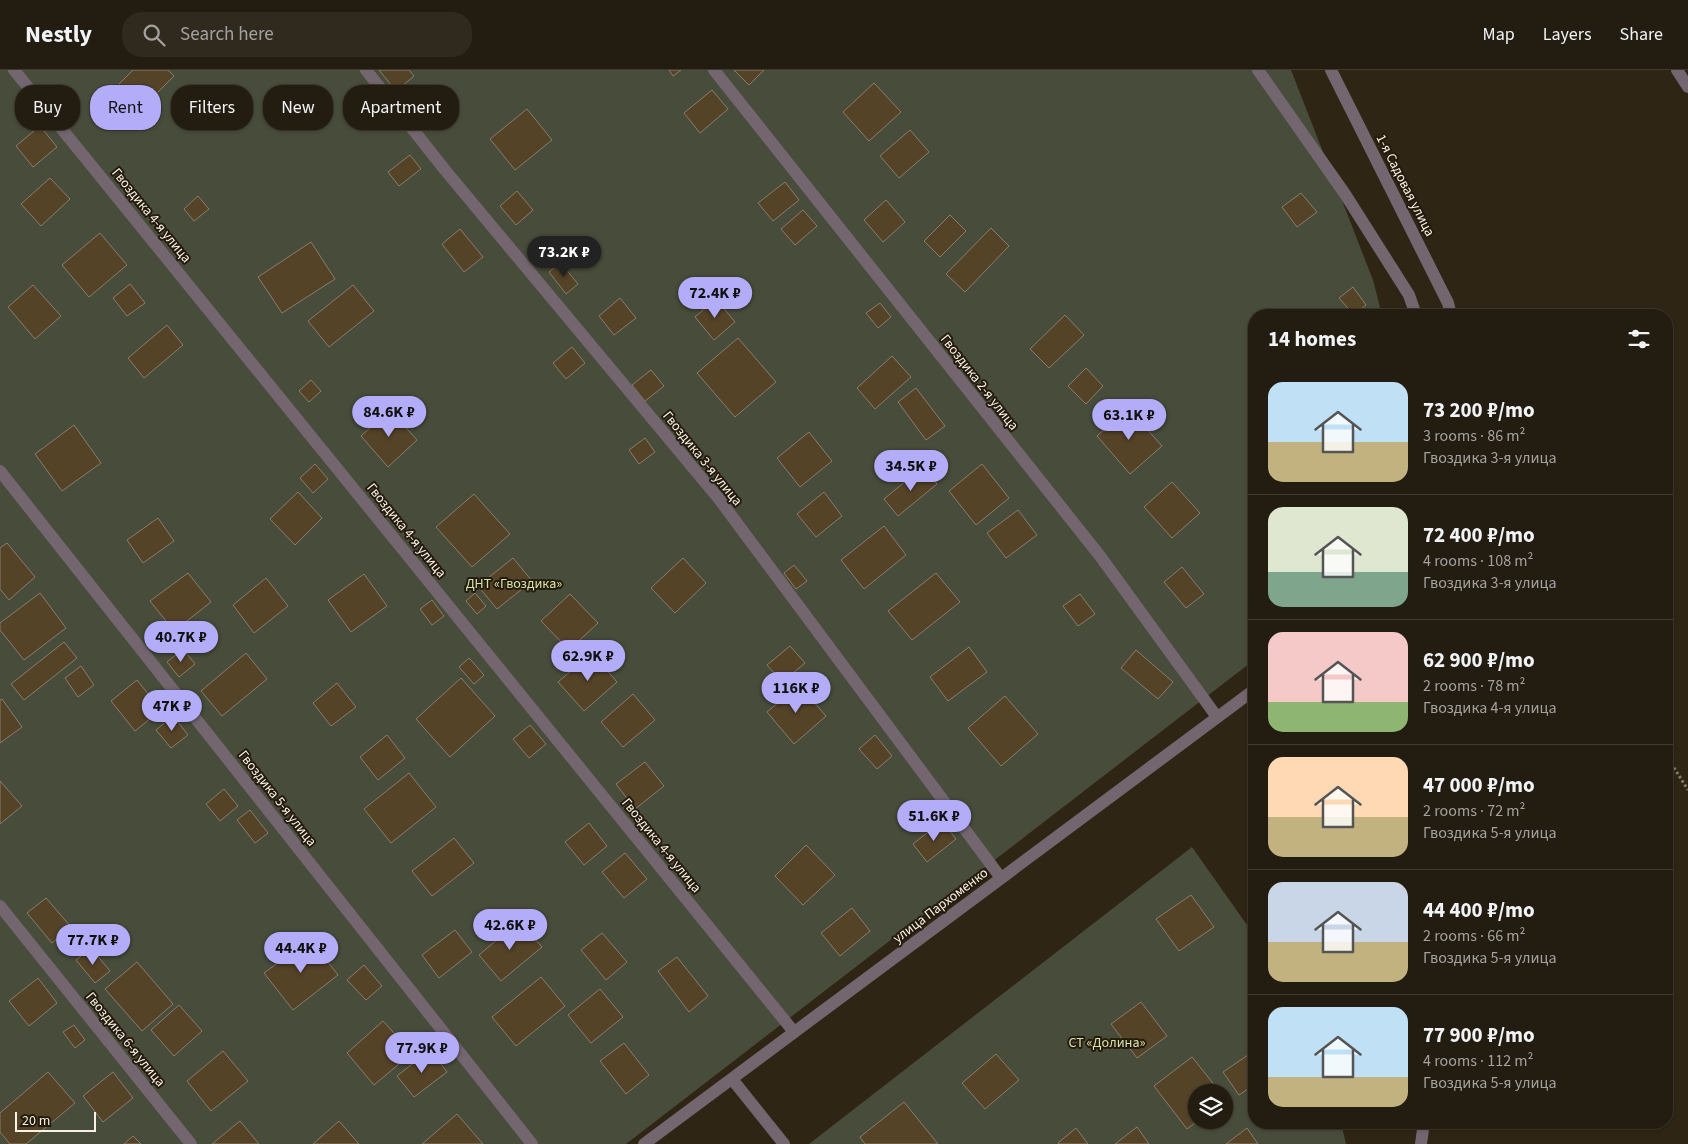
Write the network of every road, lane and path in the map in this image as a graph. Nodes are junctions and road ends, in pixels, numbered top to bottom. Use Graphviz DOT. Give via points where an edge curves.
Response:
graph roads {
  1 [pos="14,70"];
  2 [pos="366,70"];
  3 [pos="714,70"];
  4 [pos="1258,70"];
  5 [pos="1332,70"];
  6 [pos="1677,70"];
  7 [pos="1688,87"];
  8 [pos="1414,309"];
  9 [pos="1450,309"];
  10 [pos="0,471"];
  11 [pos="1248,697"];
  12 [pos="1217,717"];
  13 [pos="1673,766"];
  14 [pos="1688,790"];
  15 [pos="1001,878"];
  16 [pos="0,906"];
  17 [pos="794,1032"];
  18 [pos="732,1079"];
  19 [pos="1423,1129"];
  20 [pos="192,1144"];
  21 [pos="532,1144"];
  22 [pos="644,1144"];
  23 [pos="784,1144"];
  24 [pos="1421,1144"];
  1 -- 17 [label="street, Гвоздика 4-я улица"];
  2 -- 15 [label="street, Гвоздика 3-я улица" via="719,500"];
  3 -- 12 [label="street, Гвоздика 2-я улица" via="1100,556"];
  4 -- 8 [label="street" via="1345,194 1409,295"];
  5 -- 9 [label="street, 1-я Садовая улица"];
  6 -- 7 [label="street"];
  10 -- 21 [label="street, Гвоздика 5-я улица"];
  11 -- 12 [label="street, улица Пархоменко"];
  12 -- 15 [label="street, улица Пархоменко"];
  13 -- 14 [label="path"];
  15 -- 17 [label="street, улица Пархоменко"];
  16 -- 20 [label="street, Гвоздика 6-я улица"];
  17 -- 18 [label="street, улица Пархоменко"];
  18 -- 22 [label="street, улица Пархоменко"];
  18 -- 23 [label="street"];
  19 -- 24 [label="street"];
}
